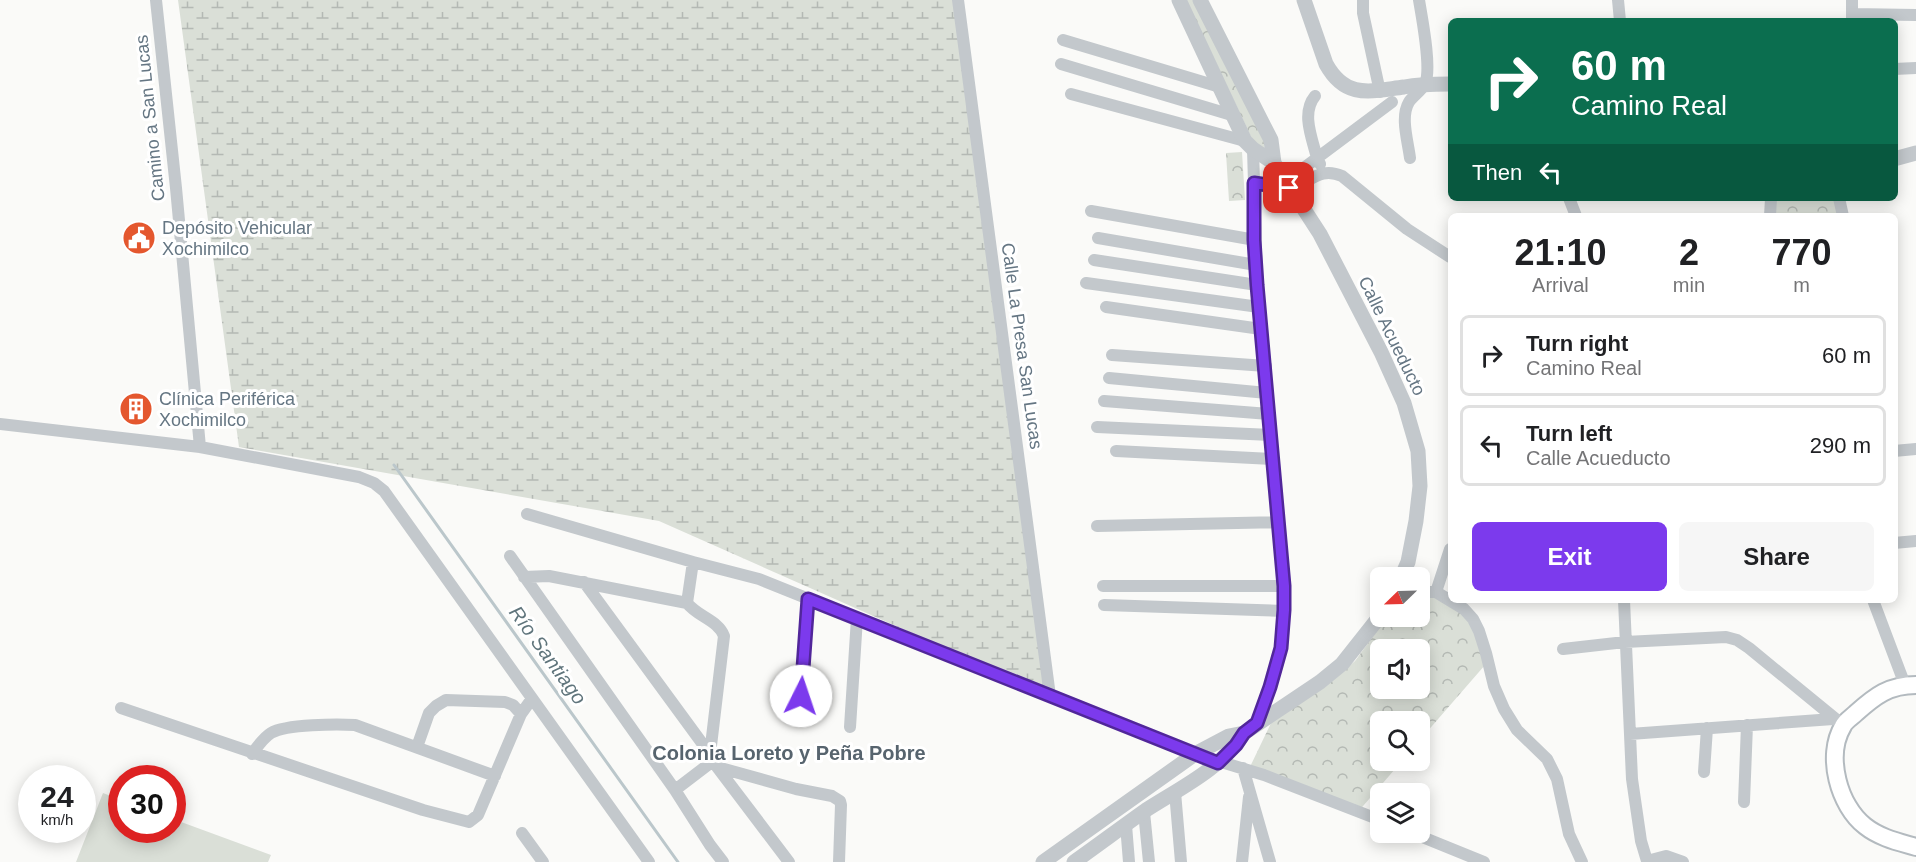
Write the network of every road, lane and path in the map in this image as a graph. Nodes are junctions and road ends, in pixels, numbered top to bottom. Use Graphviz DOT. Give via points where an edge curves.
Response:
graph roads {
  1 [pos="156,0"];
  2 [pos="958,0"];
  3 [pos="1179,0"];
  4 [pos="1200,0"];
  5 [pos="1304,0"];
  6 [pos="1363,0"];
  7 [pos="1419,0"];
  8 [pos="1618,0"];
  9 [pos="1852,0"];
  10 [pos="1916,15"];
  11 [pos="1620,18"];
  12 [pos="1852,18"];
  13 [pos="1063,40"];
  14 [pos="1060,64"];
  15 [pos="1916,68"];
  16 [pos="1898,69"];
  17 [pos="1425,84"];
  18 [pos="1448,84"];
  19 [pos="1221,87"];
  20 [pos="1380,92"];
  21 [pos="1071,94"];
  22 [pos="1315,96"];
  23 [pos="1392,102"];
  24 [pos="1235,116"];
  25 [pos="1249,145"];
  26 [pos="1916,153"];
  27 [pos="1317,158"];
  28 [pos="1410,158"];
  29 [pos="1898,158"];
  30 [pos="1274,163"];
  31 [pos="1324,173"];
  32 [pos="1254,183"];
  33 [pos="1287,185"];
  34 [pos="1091,211"];
  35 [pos="1098,238"];
  36 [pos="1254,240"];
  37 [pos="1448,256"];
  38 [pos="1094,260"];
  39 [pos="1256,265"];
  40 [pos="1086,283"];
  41 [pos="1257,285"];
  42 [pos="1259,307"];
  43 [pos="1106,308"];
  44 [pos="1261,329"];
  45 [pos="1112,355"];
  46 [pos="1266,366"];
  47 [pos="1109,378"];
  48 [pos="1267,393"];
  49 [pos="1104,400"];
  50 [pos="1269,414"];
  51 [pos="0,424"];
  52 [pos="1097,427"];
  53 [pos="1271,435"];
  54 [pos="200,447"];
  55 [pos="1916,449"];
  56 [pos="1116,451"];
  57 [pos="1898,451"];
  58 [pos="1273,459"];
  59 [pos="527,514"];
  60 [pos="1279,522"];
  61 [pos="1097,526"];
  62 [pos="1916,541"];
  63 [pos="1898,543"];
  64 [pos="1448,555"];
  65 [pos="510,556"];
  66 [pos="693,562"];
  67 [pos="1406,567"];
  68 [pos="524,577"];
  69 [pos="584,582"];
  70 [pos="1103,586"];
  71 [pos="1284,586"];
  72 [pos="1430,592"];
  73 [pos="1436,592"];
  74 [pos="808,599"];
  75 [pos="1448,599"];
  76 [pos="687,603"];
  77 [pos="1454,603"];
  78 [pos="1624,603"];
  79 [pos="1874,603"];
  80 [pos="1104,605"];
  81 [pos="1284,610"];
  82 [pos="856,618"];
  83 [pos="1371,627"];
  84 [pos="1625,642"];
  85 [pos="1563,649"];
  86 [pos="1911,685"];
  87 [pos="801,696"];
  88 [pos="1050,696"];
  89 [pos="531,700"];
  90 [pos="121,708"];
  91 [pos="521,714"];
  92 [pos="1838,722"];
  93 [pos="1257,723"];
  94 [pos="1747,725"];
  95 [pos="850,727"];
  96 [pos="1707,728"];
  97 [pos="1244,733"];
  98 [pos="1630,734"];
  99 [pos="417,747"];
  100 [pos="252,753"];
  101 [pos="1194,754"];
  102 [pos="713,760"];
  103 [pos="1218,763"];
  104 [pos="1243,768"];
  105 [pos="1704,772"];
  106 [pos="495,776"];
  107 [pos="675,790"];
  108 [pos="1250,790"];
  109 [pos="1175,792"];
  110 [pos="1744,802"];
  111 [pos="1144,812"];
  112 [pos="1370,816"];
  113 [pos="1126,825"];
  114 [pos="522,833"];
  115 [pos="1430,840"];
  116 [pos="1916,848"];
  117 [pos="1647,861"];
  118 [pos="543,862"];
  119 [pos="649,862"];
  120 [pos="723,862"];
  121 [pos="789,862"];
  122 [pos="839,862"];
  123 [pos="1044,862"];
  124 [pos="1074,862"];
  125 [pos="1129,862"];
  126 [pos="1149,862"];
  127 [pos="1180,862"];
  128 [pos="1242,862"];
  129 [pos="1270,862"];
  130 [pos="1484,862"];
  131 [pos="1582,862"];
  132 [pos="1683,862"];
  1 -- 54 [label="street, Camino a San Lucas"];
  2 -- 88 [label="street, Calle La Presa San Lucas"];
  3 -- 19 [label="street"];
  4 -- 30 [label="street, Calle Acueducto" via="1271,140"];
  5 -- 20 [label="street" via="1331,73 1357,90"];
  6 -- 20 [label="street"];
  7 -- 17 [label="street" via="1428,57"];
  8 -- 11 [label="street"];
  9 -- 12 [label="street"];
  10 -- 12 [label="street"];
  13 -- 19 [label="street"];
  14 -- 24 [label="street"];
  15 -- 16 [label="street"];
  17 -- 18 [label="street"];
  17 -- 20 [label="street"];
  17 -- 28 [label="street" via="1406,108"];
  19 -- 24 [label="street"];
  21 -- 25 [label="street"];
  22 -- 27 [label="street" via="1309,103 1308,114"];
  23 -- 27 [label="street"];
  24 -- 25 [label="street"];
  25 -- 30 [label="street, Calle Acueducto"];
  25 -- 32 [label="street"];
  26 -- 29 [label="street"];
  27 -- 31 [label="street"];
  27 -- 33 [label="street"];
  30 -- 33 [label="street, Calle Acueducto"];
  31 -- 33 [label="street"];
  31 -- 37 [label="street" via="1342,176 1407,230"];
  32 -- 33 [label="street"];
  32 -- 36 [label="street"];
  33 -- 67 [label="street, Calle Acueducto" via="1320,234 1381,352 1410,422 1418,451 1420,486"];
  34 -- 36 [label="street"];
  35 -- 39 [label="street"];
  36 -- 39 [label="street"];
  38 -- 41 [label="street"];
  39 -- 41 [label="street"];
  40 -- 42 [label="street"];
  41 -- 42 [label="street"];
  42 -- 44 [label="street"];
  43 -- 44 [label="street"];
  44 -- 46 [label="street"];
  45 -- 46 [label="street"];
  46 -- 48 [label="street"];
  47 -- 48 [label="street"];
  48 -- 50 [label="street"];
  49 -- 50 [label="street"];
  50 -- 53 [label="street"];
  51 -- 54 [label="street"];
  52 -- 53 [label="street"];
  53 -- 58 [label="street"];
  54 -- 89 [label="street" via="374,483 384,491"];
  55 -- 57 [label="street"];
  56 -- 58 [label="street"];
  58 -- 60 [label="street"];
  59 -- 66 [label="street"];
  60 -- 61 [label="street"];
  60 -- 71 [label="street"];
  62 -- 63 [label="street"];
  64 -- 73 [label="street"];
  65 -- 68 [label="street"];
  66 -- 74 [label="street" via="759,579"];
  66 -- 76 [label="street"];
  68 -- 69 [label="street" via="549,576"];
  68 -- 107 [label="street"];
  69 -- 76 [label="street"];
  69 -- 102 [label="street"];
  70 -- 71 [label="street"];
  71 -- 81 [label="street"];
  72 -- 73 [label="street"];
  73 -- 75 [label="street"];
  74 -- 82 [label="street"];
  74 -- 87 [label="street"];
  76 -- 102 [label="street" via="718,626 723,636"];
  77 -- 131 [label="street" via="1473,619 1479,631 1504,709 1517,730 1547,759 1557,779 1569,834"];
  78 -- 84 [label="street"];
  79 -- 86 [label="street"];
  80 -- 81 [label="street"];
  81 -- 93 [label="street" via="1281,648"];
  82 -- 88 [label="street"];
  82 -- 95 [label="street"];
  83 -- 93 [label="street" via="1342,664"];
  84 -- 85 [label="street"];
  84 -- 92 [label="street" via="1714,636 1737,640"];
  84 -- 98 [label="street"];
  86 -- 92 [label="main road" via="1884,691"];
  88 -- 101 [label="street"];
  89 -- 91 [label="street"];
  89 -- 119 [label="street"];
  90 -- 100 [label="street"];
  91 -- 99 [label="street" via="505,702 446,700 429,713"];
  91 -- 106 [label="street"];
  92 -- 94 [label="street"];
  92 -- 116 [label="main road" via="1834,765 1840,791 1864,825 1879,835"];
  93 -- 97 [label="street"];
  94 -- 96 [label="street"];
  94 -- 110 [label="street"];
  96 -- 98 [label="street"];
  96 -- 105 [label="street"];
  97 -- 101 [label="street" via="1229,736"];
  97 -- 103 [label="street"];
  98 -- 117 [label="street" via="1633,790"];
  99 -- 100 [label="street" via="342,724 273,731"];
  99 -- 106 [label="street"];
  100 -- 106 [label="street" via="469,822 478,815"];
  101 -- 103 [label="street"];
  101 -- 123 [label="street"];
  102 -- 107 [label="street"];
  102 -- 121 [label="street"];
  102 -- 122 [label="street" via="840,801"];
  103 -- 104 [label="street"];
  103 -- 109 [label="street"];
  104 -- 108 [label="street"];
  104 -- 112 [label="street"];
  107 -- 120 [label="street"];
  108 -- 128 [label="street"];
  108 -- 129 [label="street"];
  109 -- 111 [label="street"];
  109 -- 127 [label="street"];
  111 -- 113 [label="street"];
  111 -- 126 [label="street"];
  113 -- 124 [label="street"];
  113 -- 125 [label="street"];
  114 -- 118 [label="street"];
  115 -- 130 [label="street"];
  117 -- 132 [label="street" via="1666,856"];
}
